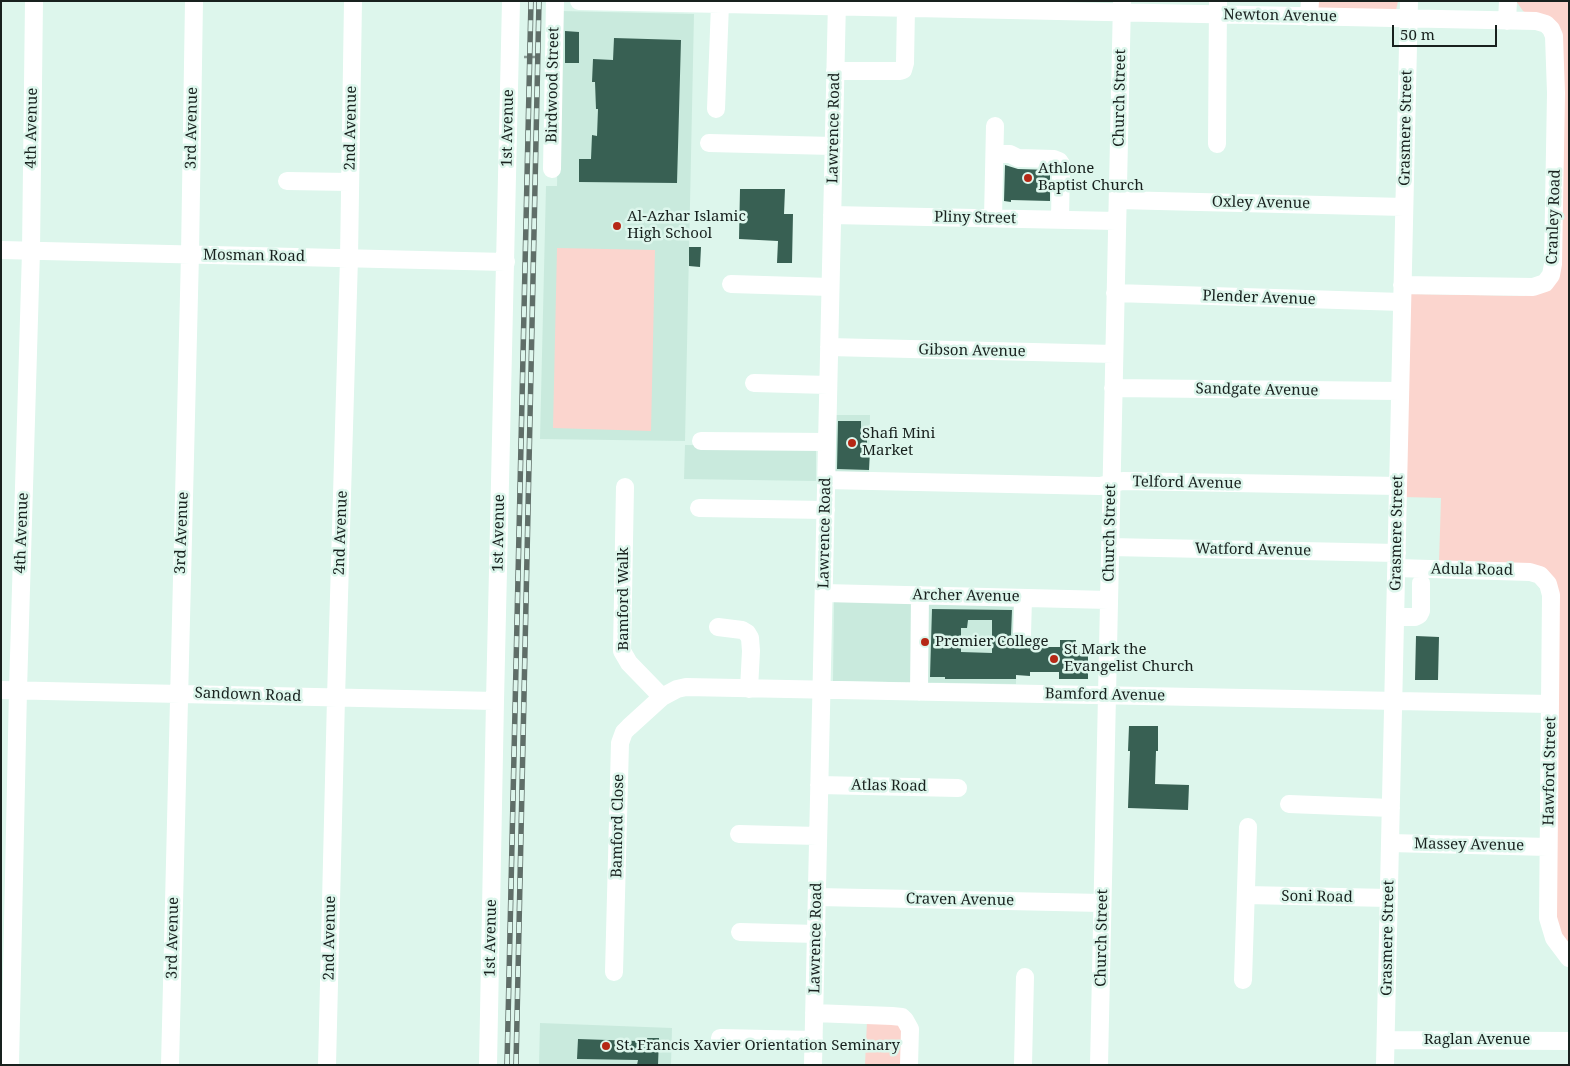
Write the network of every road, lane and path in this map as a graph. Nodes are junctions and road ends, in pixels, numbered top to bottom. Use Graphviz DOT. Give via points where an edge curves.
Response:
graph roads {
  1 [pos="34,1"];
  2 [pos="194,1"];
  3 [pos="353,1"];
  4 [pos="511,1"];
  5 [pos="555,1"];
  6 [pos="579,1"];
  7 [pos="1508,1"];
  8 [pos="648,2"];
  9 [pos="740,3"];
  10 [pos="720,4"];
  11 [pos="837,4"];
  12 [pos="978,5"];
  13 [pos="1122,7"];
  14 [pos="906,8"];
  15 [pos="1218,8"];
  16 [pos="1310,9"];
  17 [pos="1408,10"];
  18 [pos="1508,21"];
  19 [pos="1554,36"];
  20 [pos="510,56"];
  21 [pos="554,57"];
  22 [pos="835,70"];
  23 [pos="716,108"];
  24 [pos="995,126"];
  25 [pos="709,143"];
  26 [pos="1217,144"];
  27 [pos="833,146"];
  28 [pos="995,154"];
  29 [pos="552,169"];
  30 [pos="287,181"];
  31 [pos="350,182"];
  32 [pos="1118,200"];
  33 [pos="1404,207"];
  34 [pos="832,215"];
  35 [pos="993,218"];
  36 [pos="1060,220"];
  37 [pos="1117,221"];
  38 [pos="1,250"];
  39 [pos="31,251"];
  40 [pos="190,254"];
  41 [pos="349,258"];
  42 [pos="506,262"];
  43 [pos="730,284"];
  44 [pos="830,287"];
  45 [pos="1402,293"];
  46 [pos="1115,294"];
  47 [pos="829,347"];
  48 [pos="1114,354"];
  49 [pos="754,383"];
  50 [pos="828,385"];
  51 [pos="1113,388"];
  52 [pos="1400,391"];
  53 [pos="701,441"];
  54 [pos="827,442"];
  55 [pos="826,480"];
  56 [pos="1111,484"];
  57 [pos="1398,486"];
  58 [pos="625,487"];
  59 [pos="699,508"];
  60 [pos="826,510"];
  61 [pos="1110,547"];
  62 [pos="1397,561"];
  63 [pos="1545,579"];
  64 [pos="1421,583"];
  65 [pos="824,593"];
  66 [pos="920,595"];
  67 [pos="1023,598"];
  68 [pos="1109,600"];
  69 [pos="1401,617"];
  70 [pos="718,627"];
  71 [pos="1022,635"];
  72 [pos="1406,678"];
  73 [pos="749,689"];
  74 [pos="9,690"];
  75 [pos="821,690"];
  76 [pos="919,692"];
  77 [pos="178,694"];
  78 [pos="1107,696"];
  79 [pos="336,698"];
  80 [pos="662,698"];
  81 [pos="495,701"];
  82 [pos="1394,701"];
  83 [pos="1550,704"];
  84 [pos="819,785"];
  85 [pos="958,788"];
  86 [pos="1290,804"];
  87 [pos="1391,808"];
  88 [pos="1248,827"];
  89 [pos="739,834"];
  90 [pos="818,836"];
  91 [pos="1390,843"];
  92 [pos="1548,847"];
  93 [pos="1246,895"];
  94 [pos="818,897"];
  95 [pos="1389,898"];
  96 [pos="1102,903"];
  97 [pos="740,932"];
  98 [pos="817,934"];
  99 [pos="1569,958"];
  100 [pos="614,972"];
  101 [pos="1025,977"];
  102 [pos="1243,980"];
  103 [pos="814,1013"];
  104 [pos="720,1038"];
  105 [pos="814,1040"];
  106 [pos="1386,1040"];
  107 [pos="1569,1041"];
  108 [pos="10,1065"];
  109 [pos="170,1065"];
  110 [pos="327,1065"];
  111 [pos="488,1065"];
  112 [pos="813,1065"];
  113 [pos="909,1065"];
  114 [pos="1023,1065"];
  115 [pos="1099,1065"];
  116 [pos="1386,1065"];
  1 -- 39 [label="street, 4th Avenue"];
  2 -- 40 [label="street, 3rd Avenue"];
  3 -- 31 [label="street, 2nd Avenue"];
  4 -- 20 [label="street, 1st Avenue"];
  5 -- 21 [label="street, Birdwood Street"];
  6 -- 8 [label="street, Newton Avenue"];
  7 -- 18 [label="street"];
  8 -- 10 [label="street, Newton Avenue"];
  9 -- 10 [label="street, Newton Avenue"];
  9 -- 11 [label="street, Newton Avenue"];
  10 -- 23 [label="street"];
  11 -- 14 [label="street, Newton Avenue"];
  11 -- 22 [label="street, Lawrence Road"];
  12 -- 13 [label="street, Newton Avenue"];
  12 -- 14 [label="street, Newton Avenue"];
  13 -- 15 [label="street, Newton Avenue"];
  13 -- 32 [label="street, Church Street"];
  14 -- 22 [label="street" via="905,63 900,72"];
  15 -- 16 [label="street, Newton Avenue"];
  15 -- 26 [label="street"];
  16 -- 17 [label="street, Newton Avenue"];
  17 -- 18 [label="street, Newton Avenue"];
  17 -- 33 [label="street, Grasmere Street"];
  18 -- 19 [label="street, Newton Avenue" via="1541,22 1549,26"];
  19 -- 45 [label="street, Cranley Road" via="1556,93 1551,275 1545,283 1532,287"];
  20 -- 21 [label="path"];
  20 -- 42 [label="street, 1st Avenue"];
  21 -- 29 [label="street, Birdwood Street"];
  22 -- 27 [label="street, Lawrence Road"];
  24 -- 28 [label="street"];
  25 -- 27 [label="street"];
  27 -- 34 [label="street, Lawrence Road"];
  28 -- 35 [label="street"];
  28 -- 36 [label="street" via="1059,160"];
  30 -- 31 [label="street"];
  31 -- 41 [label="street, 2nd Avenue"];
  32 -- 33 [label="street, Oxley Avenue"];
  32 -- 37 [label="street, Church Street"];
  33 -- 45 [label="street, Grasmere Street"];
  34 -- 35 [label="street, Pliny Street"];
  34 -- 44 [label="street, Lawrence Road"];
  35 -- 36 [label="street, Pliny Street"];
  36 -- 37 [label="street, Pliny Street"];
  37 -- 46 [label="street, Church Street"];
  38 -- 39 [label="street, Mosman Road"];
  39 -- 40 [label="street, Mosman Road"];
  39 -- 74 [label="street, 4th Avenue"];
  40 -- 41 [label="street, Mosman Road"];
  40 -- 77 [label="street, 3rd Avenue"];
  41 -- 42 [label="street, Mosman Road"];
  41 -- 79 [label="street, 2nd Avenue"];
  42 -- 81 [label="street, 1st Avenue"];
  43 -- 44 [label="street"];
  44 -- 47 [label="street, Lawrence Road"];
  45 -- 46 [label="street, Plender Avenue"];
  45 -- 52 [label="street, Grasmere Street"];
  46 -- 48 [label="street, Church Street"];
  47 -- 48 [label="street, Gibson Avenue"];
  47 -- 50 [label="street, Lawrence Road"];
  48 -- 51 [label="street, Church Street"];
  49 -- 50 [label="street"];
  50 -- 54 [label="street, Lawrence Road"];
  51 -- 52 [label="street, Sandgate Avenue"];
  51 -- 56 [label="street, Church Street"];
  52 -- 57 [label="street, Grasmere Street"];
  53 -- 54 [label="street"];
  54 -- 55 [label="street, Lawrence Road"];
  55 -- 56 [label="street, Telford Avenue"];
  55 -- 60 [label="street, Lawrence Road"];
  56 -- 57 [label="street, Telford Avenue"];
  56 -- 61 [label="street, Church Street"];
  57 -- 62 [label="street, Grasmere Street"];
  58 -- 80 [label="street, Bamford Walk" via="622,651"];
  59 -- 60 [label="street"];
  60 -- 65 [label="street, Lawrence Road"];
  61 -- 62 [label="street, Watford Avenue"];
  61 -- 68 [label="street, Church Street"];
  62 -- 63 [label="street, Adula Road" via="1530,572"];
  62 -- 69 [label="street, Grasmere Street"];
  63 -- 83 [label="street, Hawford Street" via="1551,595"];
  64 -- 69 [label="street" via="1420,614"];
  65 -- 66 [label="street, Archer Avenue"];
  65 -- 75 [label="street, Lawrence Road"];
  66 -- 67 [label="street, Archer Avenue"];
  66 -- 76 [label="street"];
  67 -- 68 [label="street, Archer Avenue"];
  67 -- 71 [label="street"];
  68 -- 78 [label="street, Church Street"];
  69 -- 72 [label="street"];
  69 -- 82 [label="street, Grasmere Street"];
  70 -- 73 [label="street" via="742,630 750,638"];
  73 -- 75 [label="street, Bamford Avenue"];
  73 -- 80 [label="street, Bamford Avenue" via="681,688"];
  74 -- 77 [label="street, Sandown Road"];
  74 -- 108 [label="street, 4th Avenue"];
  75 -- 76 [label="street, Bamford Avenue"];
  75 -- 84 [label="street, Lawrence Road"];
  76 -- 78 [label="street, Bamford Avenue"];
  77 -- 79 [label="street, Sandown Road"];
  77 -- 109 [label="street, 3rd Avenue"];
  78 -- 82 [label="street, Bamford Avenue"];
  78 -- 96 [label="street, Church Street"];
  79 -- 81 [label="street, Sandown Road"];
  79 -- 110 [label="street, 2nd Avenue"];
  80 -- 100 [label="street, Bamford Close" via="624,732 620,743"];
  81 -- 111 [label="street, 1st Avenue"];
  82 -- 83 [label="street, Bamford Avenue"];
  82 -- 87 [label="street, Grasmere Street"];
  83 -- 92 [label="street, Hawford Street"];
  84 -- 85 [label="street, Atlas Road"];
  84 -- 90 [label="street, Lawrence Road"];
  86 -- 87 [label="street"];
  87 -- 91 [label="street, Grasmere Street"];
  88 -- 93 [label="street"];
  89 -- 90 [label="street"];
  90 -- 94 [label="street, Lawrence Road"];
  91 -- 92 [label="street, Massey Avenue"];
  91 -- 95 [label="street, Grasmere Street"];
  92 -- 99 [label="street, Hawford Street" via="1550,924 1554,938"];
  93 -- 95 [label="street, Soni Road"];
  93 -- 102 [label="street"];
  94 -- 96 [label="street, Craven Avenue"];
  94 -- 98 [label="street, Lawrence Road"];
  95 -- 106 [label="street, Grasmere Street"];
  96 -- 115 [label="street, Church Street"];
  97 -- 98 [label="street"];
  98 -- 103 [label="street, Lawrence Road"];
  101 -- 114 [label="street"];
  103 -- 105 [label="street, Lawrence Road"];
  103 -- 113 [label="street" via="902,1018 910,1029"];
  104 -- 105 [label="street"];
  105 -- 112 [label="street, Lawrence Road"];
  106 -- 107 [label="street, Raglan Avenue"];
  106 -- 116 [label="street, Grasmere Street"];
}
